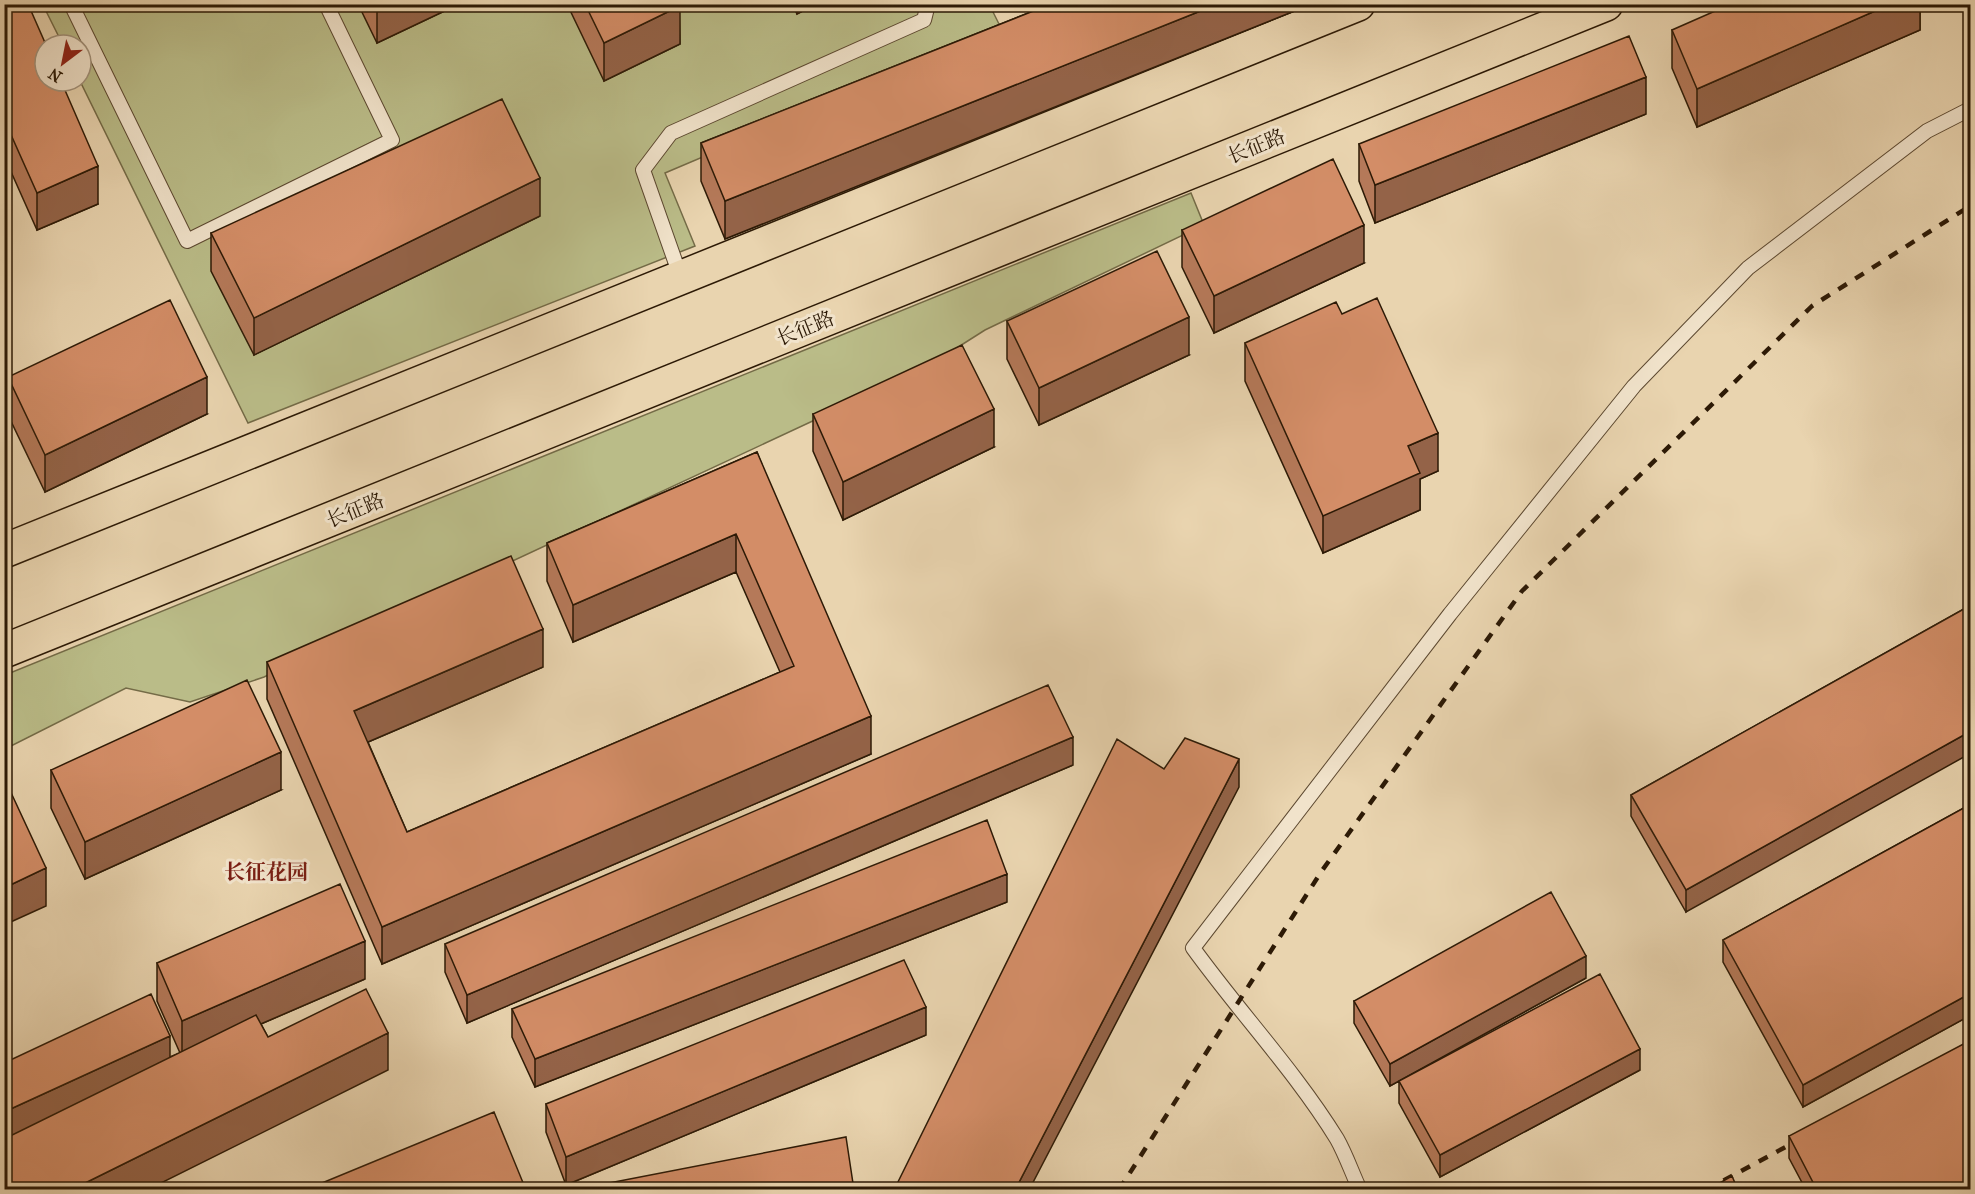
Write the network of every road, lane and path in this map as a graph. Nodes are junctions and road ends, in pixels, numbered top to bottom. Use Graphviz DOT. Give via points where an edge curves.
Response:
graph roads {
  1 [pos="71,4"];
  2 [pos="326,4"];
  3 [pos="928,4"];
  4 [pos="1358,4"];
  5 [pos="1606,4"];
  6 [pos="1971,109"];
  7 [pos="681,278"];
  8 [pos="4,551"];
  9 [pos="4,651"];
  10 [pos="1359,1190"];
  1 -- 2 [label="lane" via="187,241 392,140"];
  3 -- 7 [label="lane" via="924,20 671,133 643,170"];
  4 -- 7 [label="main road"];
  5 -- 9 [label="main road, 长征路"];
  6 -- 10 [label="lane" via="1927,131 1748,268 1634,386 1450,614 1193,948 1235,1006 1264,1036 1338,1140"];
  7 -- 8 [label="main road"];
}
